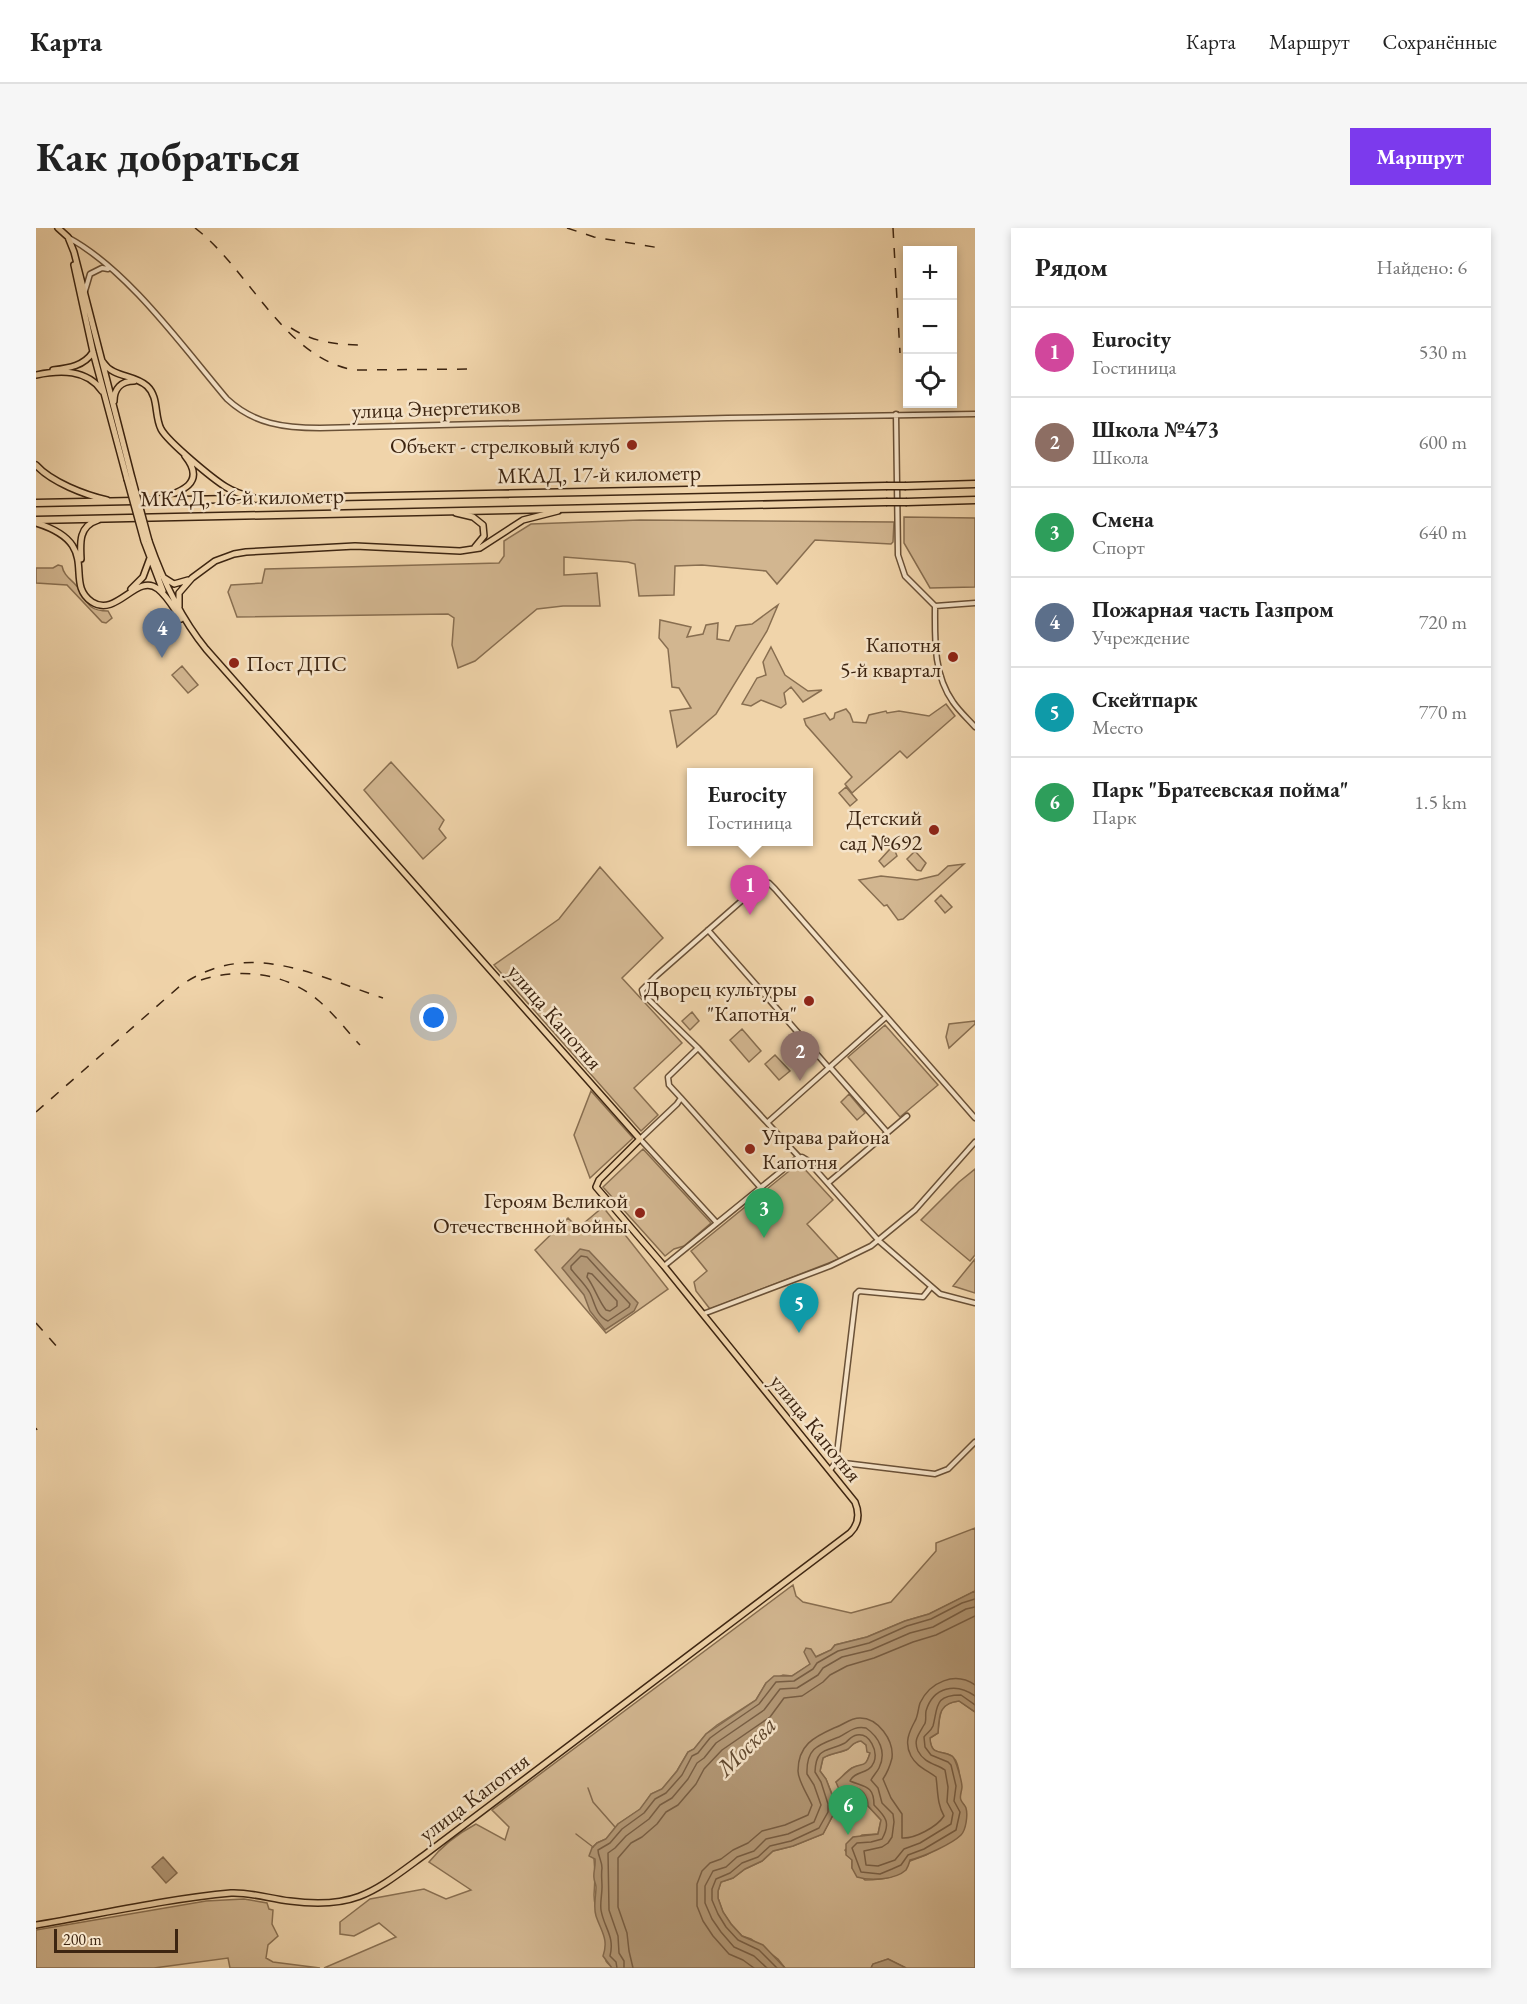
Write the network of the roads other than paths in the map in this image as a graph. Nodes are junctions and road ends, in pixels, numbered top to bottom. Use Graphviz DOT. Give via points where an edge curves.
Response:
graph roads {
  1 [pos="58,228"];
  2 [pos="68,237"];
  3 [pos="116,274"];
  4 [pos="85,295"];
  5 [pos="96,351"];
  6 [pos="36,374"];
  7 [pos="107,403"];
  8 [pos="114,409"];
  9 [pos="896,414"];
  10 [pos="975,414"];
  11 [pos="36,465"];
  12 [pos="129,479"];
  13 [pos="975,484"];
  14 [pos="266,499"];
  15 [pos="975,500"];
  16 [pos="151,501"];
  17 [pos="120,502"];
  18 [pos="36,503"];
  19 [pos="568,508"];
  20 [pos="448,511"];
  21 [pos="104,518"];
  22 [pos="36,521"];
  23 [pos="146,541"];
  24 [pos="469,550"];
  25 [pos="150,558"];
  26 [pos="160,573"];
  27 [pos="192,578"];
  28 [pos="166,597"];
  29 [pos="975,603"];
  30 [pos="935,606"];
  31 [pos="180,611"];
  32 [pos="200,642"];
  33 [pos="975,728"];
  34 [pos="708,930"];
  35 [pos="886,1017"];
  36 [pos="698,1048"];
  37 [pos="829,1067"];
  38 [pos="681,1098"];
  39 [pos="907,1116"];
  40 [pos="975,1118"];
  41 [pos="768,1122"];
  42 [pos="887,1132"];
  43 [pos="640,1139"];
  44 [pos="975,1142"];
  45 [pos="799,1157"];
  46 [pos="828,1183"];
  47 [pos="760,1187"];
  48 [pos="717,1223"];
  49 [pos="879,1241"];
  50 [pos="664,1266"];
  51 [pos="931,1287"];
  52 [pos="975,1303"];
  53 [pos="702,1315"];
  54 [pos="975,1442"];
  55 [pos="836,1462"];
  56 [pos="830,1470"];
  57 [pos="36,1925"];
  1 -- 2 [label="main road, улица Энергетиков"];
  2 -- 3 [label="street, улица Энергетиков"];
  2 -- 4 [label="main road"];
  2 -- 5 [label="main road"];
  3 -- 4 [label="street" via="107,268 95,270 88,279"];
  3 -- 9 [label="street, улица Энергетиков" via="153,311 226,399 249,416 277,426"];
  4 -- 5 [label="main road"];
  5 -- 6 [label="main road" via="71,368"];
  5 -- 7 [label="main road"];
  5 -- 8 [label="main road"];
  5 -- 14 [label="main road" via="109,369 150,390 161,428 176,446 227,487"];
  6 -- 7 [label="main road" via="83,374 97,383"];
  7 -- 12 [label="main road"];
  8 -- 12 [label="main road"];
  8 -- 16 [label="main road" via="114,394 123,382 134,381 146,387 158,427 192,468 187,488"];
  9 -- 10 [label="street, улица Энергетиков"];
  9 -- 30 [label="street" via="897,555 905,576"];
  11 -- 17 [label="main road" via="44,474 87,494"];
  12 -- 23 [label="main road, bridge"];
  13 -- 14 [label="highway, МКАД, 17-й километр, bridge"];
  14 -- 16 [label="highway, МКАД, 16-й километр"];
  15 -- 19 [label="highway, МКАД, 17-й километр, bridge"];
  16 -- 17 [label="highway, МКАД, 16-й километр"];
  17 -- 18 [label="highway, МКАД, 16-й километр"];
  19 -- 20 [label="highway, МКАД, 17-й километр"];
  19 -- 24 [label="main road" via="524,520 480,548"];
  20 -- 21 [label="highway, МКАД, 16-й километр"];
  20 -- 24 [label="main road" via="473,517 483,525 482,540"];
  21 -- 22 [label="highway, МКАД, 16-й километр"];
  21 -- 25 [label="main road" via="85,527 81,538 81,576 88,597 100,603 115,600 139,582"];
  22 -- 28 [label="main road" via="60,532 71,543 78,558 81,587 93,603 111,605 148,585"];
  23 -- 25 [label="main road"];
  23 -- 26 [label="main road"];
  24 -- 27 [label="main road" via="356,546 246,552 214,561"];
  25 -- 28 [label="main road"];
  26 -- 27 [label="main road" via="174,584"];
  26 -- 31 [label="main road"];
  27 -- 31 [label="main road" via="179,593"];
  28 -- 32 [label="main road"];
  29 -- 30 [label="street"];
  30 -- 33 [label="street" via="939,670 951,699"];
  31 -- 32 [label="main road"];
  32 -- 43 [label="main road, улица Капотня"];
  34 -- 35 [label="street" via="766,882"];
  34 -- 36 [label="street" via="642,990"];
  34 -- 37 [label="street"];
  35 -- 37 [label="street"];
  35 -- 40 [label="street"];
  36 -- 38 [label="street" via="668,1077 669,1085"];
  36 -- 41 [label="street"];
  37 -- 41 [label="street"];
  37 -- 42 [label="street"];
  38 -- 43 [label="street"];
  38 -- 47 [label="street"];
  39 -- 42 [label="street"];
  41 -- 45 [label="street"];
  42 -- 46 [label="street"];
  43 -- 48 [label="street"];
  43 -- 50 [label="main road, улица Капотня" via="596,1187"];
  44 -- 49 [label="street" via="915,1210"];
  45 -- 46 [label="street" via="807,1160"];
  45 -- 47 [label="street"];
  46 -- 49 [label="street"];
  47 -- 48 [label="street"];
  48 -- 50 [label="street"];
  49 -- 51 [label="street"];
  49 -- 53 [label="street" via="821,1270"];
  50 -- 53 [label="main road, улица Капотня"];
  51 -- 52 [label="street" via="940,1294"];
  51 -- 55 [label="street" via="923,1297 859,1291 856,1294"];
  53 -- 56 [label="main road, улица Капотня"];
  54 -- 55 [label="street" via="948,1469 935,1474"];
  55 -- 56 [label="street"];
  56 -- 57 [label="main road, улица Капотня" via="858,1509 858,1521 850,1533 369,1893 328,1904 234,1893"];
}
